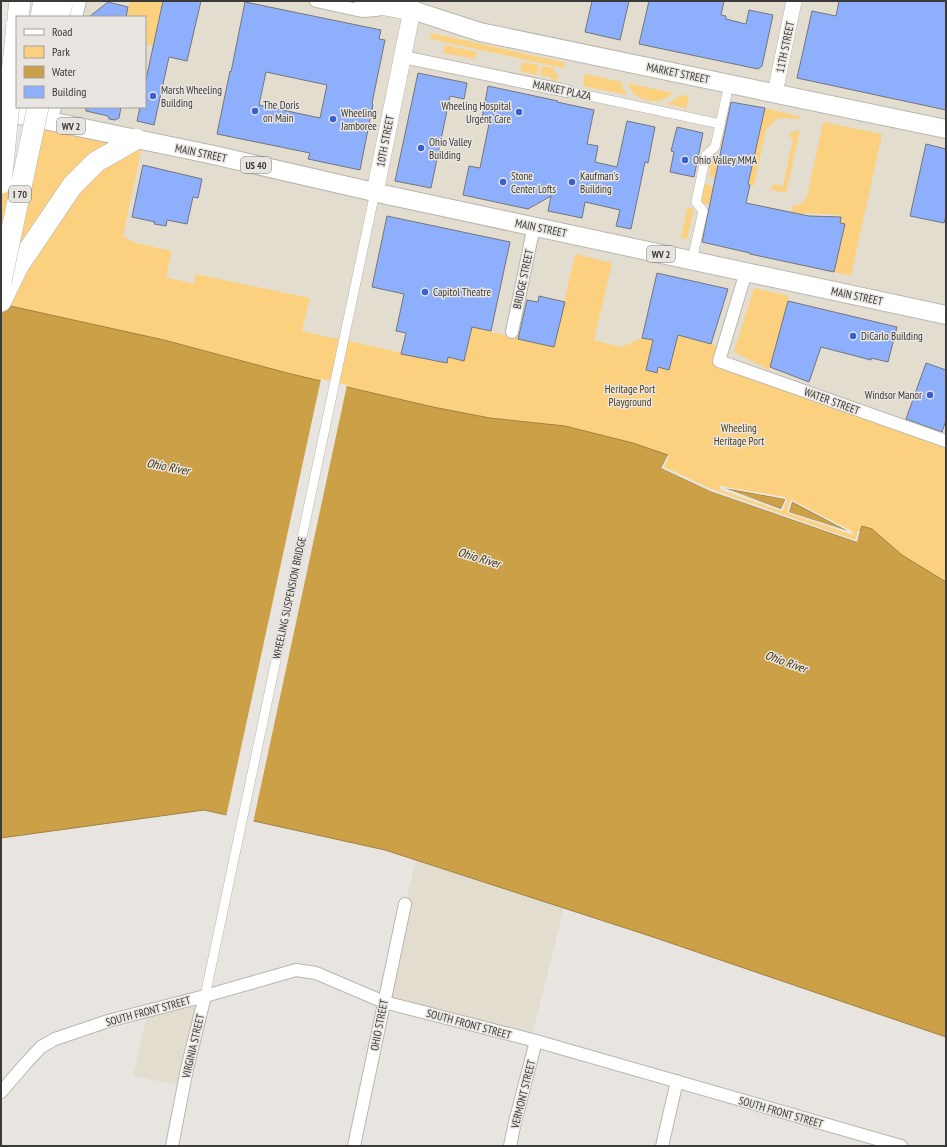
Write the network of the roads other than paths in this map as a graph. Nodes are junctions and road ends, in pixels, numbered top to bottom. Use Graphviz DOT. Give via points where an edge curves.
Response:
graph roads {
  1 [pos="20,1"];
  2 [pos="44,1"];
  3 [pos="63,1"];
  4 [pos="80,1"];
  5 [pos="316,1"];
  6 [pos="365,1"];
  7 [pos="794,1"];
  8 [pos="404,5"];
  9 [pos="18,16"];
  10 [pos="41,16"];
  11 [pos="58,16"];
  12 [pos="76,16"];
  13 [pos="16,35"];
  14 [pos="403,57"];
  15 [pos="729,84"];
  16 [pos="567,91"];
  17 [pos="775,93"];
  18 [pos="38,108"];
  19 [pos="8,109"];
  20 [pos="53,115"];
  21 [pos="720,124"];
  22 [pos="946,129"];
  23 [pos="136,139"];
  24 [pos="1,183"];
  25 [pos="375,192"];
  26 [pos="1,218"];
  27 [pos="534,226"];
  28 [pos="692,260"];
  29 [pos="746,272"];
  30 [pos="358,273"];
  31 [pos="1,282"];
  32 [pos="1,301"];
  33 [pos="946,315"];
  34 [pos="512,332"];
  35 [pos="946,441"];
  36 [pos="405,904"];
  37 [pos="220,923"];
  38 [pos="205,996"];
  39 [pos="384,1002"];
  40 [pos="536,1041"];
  41 [pos="677,1082"];
  42 [pos="1,1092"];
  43 [pos="172,1146"];
  44 [pos="354,1146"];
  45 [pos="510,1146"];
  46 [pos="662,1146"];
  47 [pos="902,1146"];
  1 -- 9 [label="highway"];
  2 -- 10 [label="highway"];
  3 -- 11 [label="highway"];
  4 -- 12 [label="street"];
  5 -- 8 [label="street, MARKET STREET" via="362,11"];
  6 -- 8 [label="highway"];
  7 -- 17 [label="street, 11TH STREET"];
  8 -- 14 [label="main road, 10TH STREET"];
  8 -- 15 [label="main road, MARKET STREET" via="480,32"];
  13 -- 24 [label="highway, bridge"];
  14 -- 16 [label="street, MARKET PLAZA"];
  14 -- 25 [label="main road, 10TH STREET"];
  15 -- 17 [label="main road, MARKET STREET"];
  15 -- 21 [label="street"];
  16 -- 21 [label="street, MARKET PLAZA"];
  17 -- 22 [label="main road, MARKET STREET"];
  18 -- 31 [label="highway, I 70, bridge"];
  19 -- 20 [label="main road, WV 2"];
  19 -- 26 [label="highway, I 70"];
  20 -- 23 [label="main road, WV 2"];
  21 -- 28 [label="street" via="716,147 706,155 696,202 703,211"];
  23 -- 25 [label="main road, MAIN STREET / US 40"];
  23 -- 32 [label="highway" via="96,162 72,186 18,266"];
  25 -- 27 [label="main road, MAIN STREET / WV 2"];
  25 -- 30 [label="street, 10TH STREET"];
  27 -- 28 [label="main road, MAIN STREET / WV 2"];
  27 -- 34 [label="street, BRIDGE STREET"];
  28 -- 29 [label="main road, MAIN STREET / WV 2"];
  29 -- 33 [label="main road, MAIN STREET / WV 2"];
  29 -- 35 [label="street, WATER STREET" via="719,361"];
  30 -- 37 [label="street, WHEELING SUSPENSION BRIDGE"];
  36 -- 39 [label="street, OHIO STREET"];
  37 -- 38 [label="street, VIRGINIA STREET"];
  38 -- 39 [label="street, SOUTH FRONT STREET" via="296,970 316,972"];
  38 -- 42 [label="street, SOUTH FRONT STREET" via="108,1021 55,1039 42,1047"];
  38 -- 43 [label="street, VIRGINIA STREET"];
  39 -- 40 [label="street, SOUTH FRONT STREET"];
  39 -- 44 [label="street, OHIO STREET"];
  40 -- 41 [label="street, SOUTH FRONT STREET"];
  40 -- 45 [label="street, VERMONT STREET"];
  41 -- 46 [label="street"];
  41 -- 47 [label="street, SOUTH FRONT STREET"];
}
